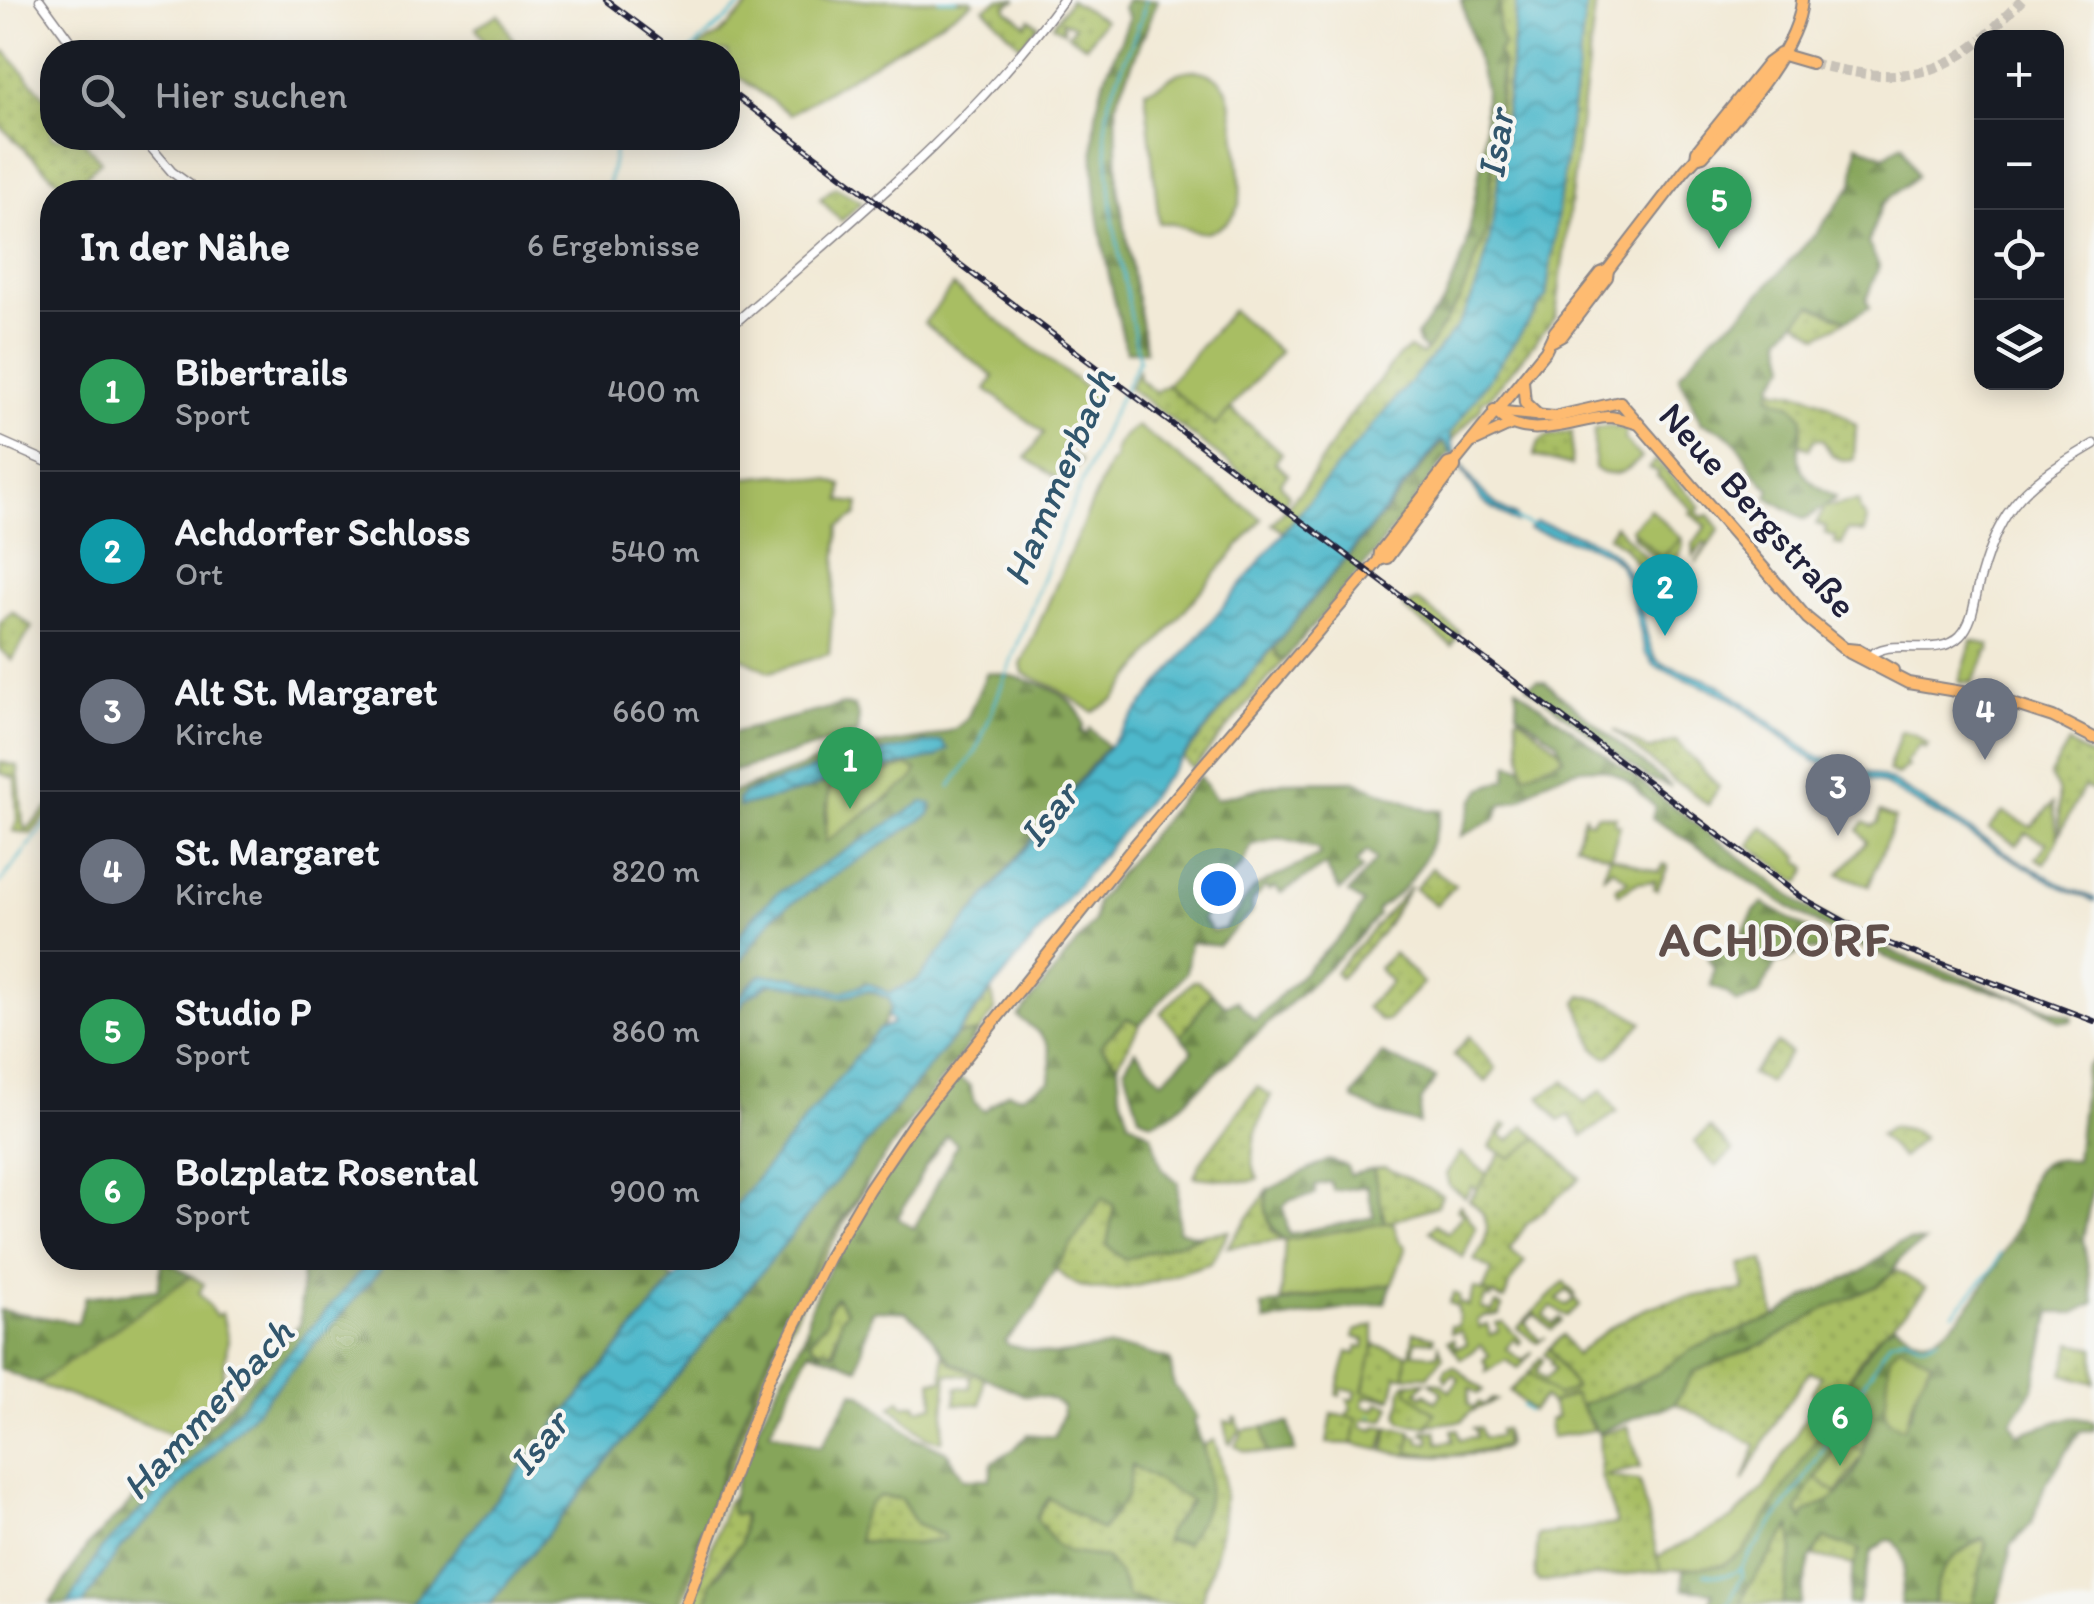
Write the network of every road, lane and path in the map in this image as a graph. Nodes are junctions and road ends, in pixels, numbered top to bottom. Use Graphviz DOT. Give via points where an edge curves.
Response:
graph roads {
  1 [pos="40,0"];
  2 [pos="1063,0"];
  3 [pos="1802,0"];
  4 [pos="1792,34"];
  5 [pos="69,40"];
  6 [pos="1780,54"];
  7 [pos="153,150"];
  8 [pos="183,180"];
  9 [pos="740,318"];
  10 [pos="1524,376"];
  11 [pos="1620,402"];
  12 [pos="1494,410"];
  13 [pos="1539,417"];
  14 [pos="1585,423"];
  15 [pos="1510,424"];
  16 [pos="1639,424"];
  17 [pos="0,441"];
  18 [pos="2094,444"];
  19 [pos="1466,446"];
  20 [pos="40,459"];
  21 [pos="1867,658"];
  22 [pos="2094,738"];
  23 [pos="686,1604"];
  1 -- 5 [label="street"];
  2 -- 9 [label="street" via="931,150"];
  3 -- 4 [label="main road"];
  4 -- 6 [label="main road"];
  4 -- 6 [label="main road" via="1808,63"];
  6 -- 10 [label="main road" via="1698,149 1607,278"];
  7 -- 8 [label="street"];
  10 -- 12 [label="main road"];
  10 -- 13 [label="main road" via="1525,403"];
  11 -- 13 [label="main road"];
  11 -- 14 [label="main road"];
  11 -- 16 [label="main road, Neue Bergstraße"];
  12 -- 13 [label="main road"];
  12 -- 15 [label="main road"];
  12 -- 19 [label="main road"];
  14 -- 15 [label="main road"];
  14 -- 16 [label="main road" via="1614,418"];
  15 -- 19 [label="main road"];
  16 -- 21 [label="main road, Neue Bergstraße" via="1807,618"];
  17 -- 20 [label="street"];
  18 -- 21 [label="street, Neue Bergstraße" via="2015,500 1992,542 1970,621 1959,636 1932,646 1882,648"];
  19 -- 23 [label="main road" via="1379,560 1135,845 869,1189 769,1378"];
  21 -- 22 [label="main road, Neue Bergstraße" via="1926,686 2019,706"];
}
